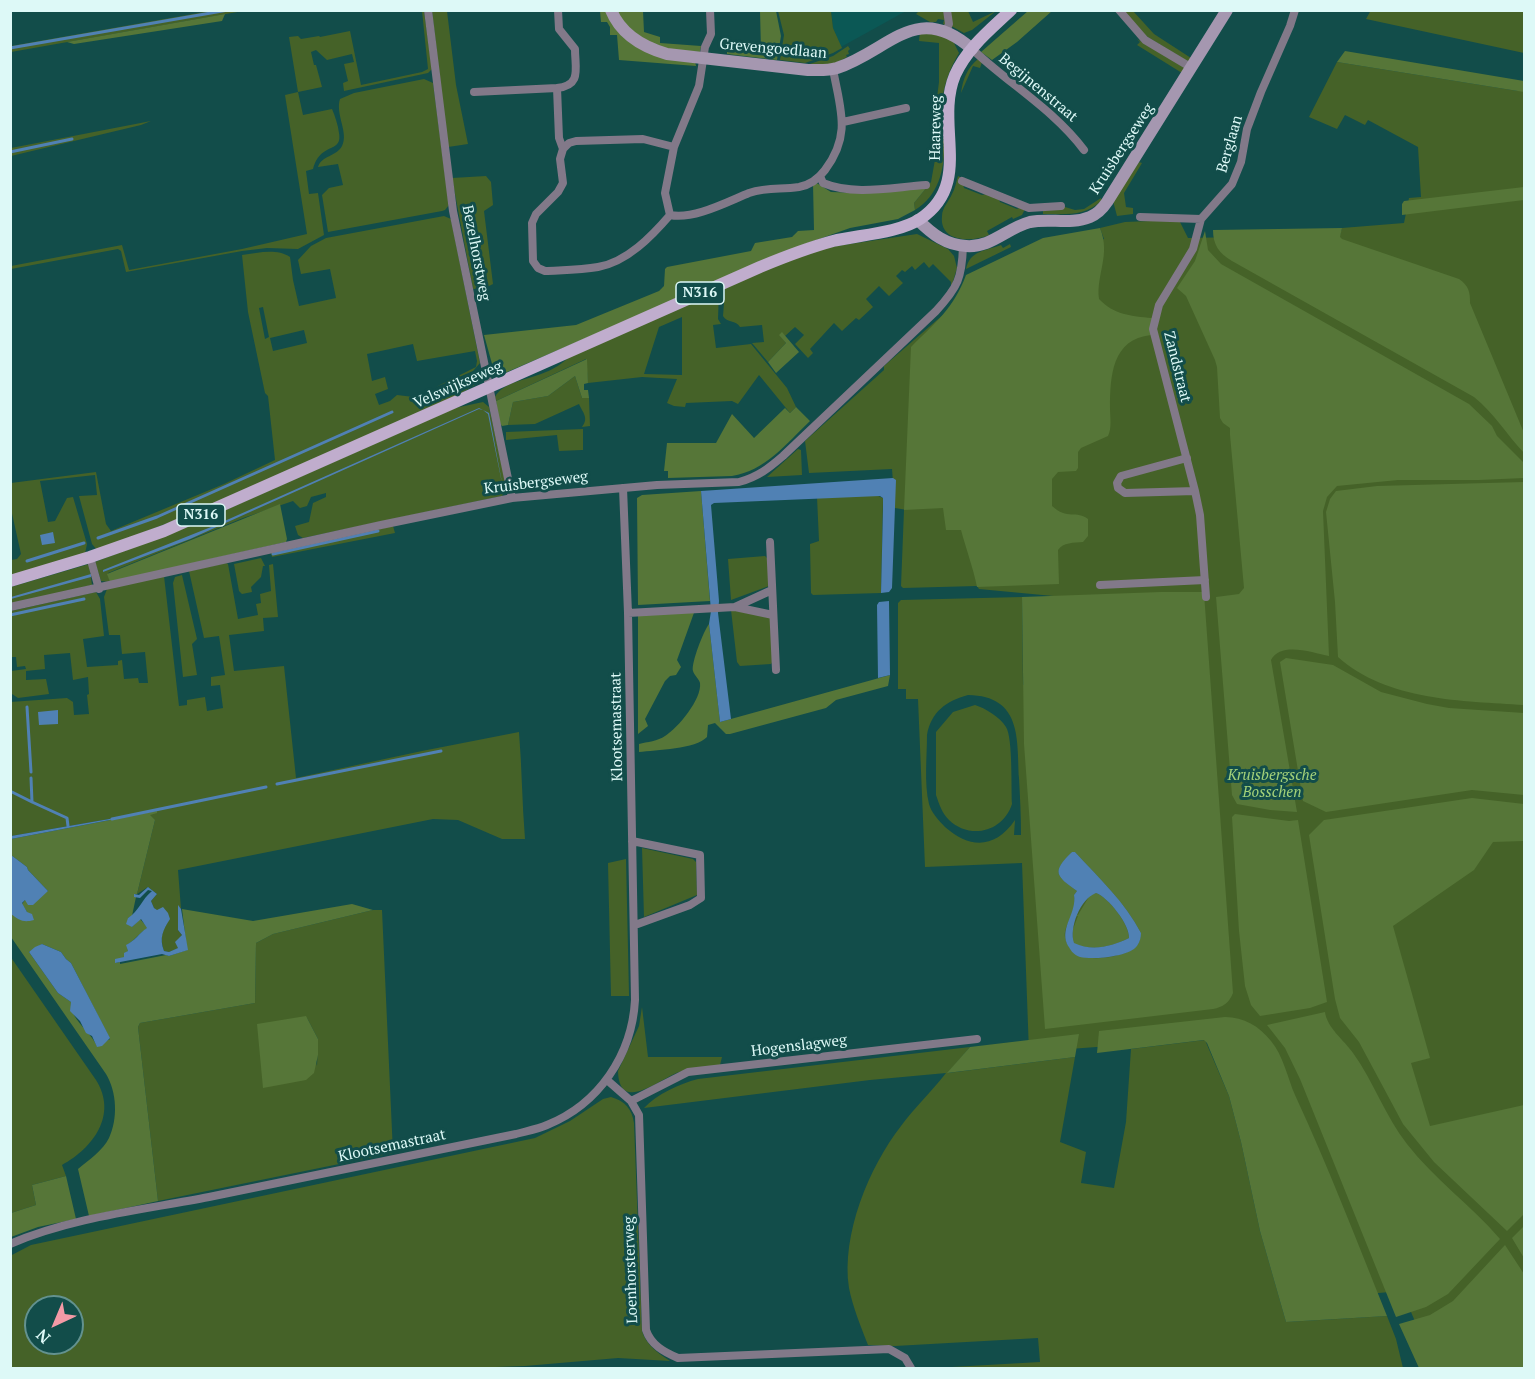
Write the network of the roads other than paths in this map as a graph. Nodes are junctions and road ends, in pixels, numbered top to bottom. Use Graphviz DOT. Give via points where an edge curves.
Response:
graph roads {
  1 [pos="428,10"];
  2 [pos="558,10"];
  3 [pos="611,10"];
  4 [pos="710,10"];
  5 [pos="947,10"];
  6 [pos="1011,10"];
  7 [pos="1119,10"];
  8 [pos="1227,10"];
  9 [pos="1295,10"];
  10 [pos="946,31"];
  11 [pos="972,49"];
  12 [pos="704,58"];
  13 [pos="1192,68"];
  14 [pos="833,69"];
  15 [pos="557,88"];
  16 [pos="474,92"];
  17 [pos="906,108"];
  18 [pos="843,122"];
  19 [pos="674,147"];
  20 [pos="564,149"];
  21 [pos="1084,150"];
  22 [pos="820,176"];
  23 [pos="962,181"];
  24 [pos="926,185"];
  25 [pos="1061,206"];
  26 [pos="1038,208"];
  27 [pos="670,215"];
  28 [pos="1140,217"];
  29 [pos="1201,219"];
  30 [pos="918,220"];
  31 [pos="1039,221"];
  32 [pos="963,246"];
  33 [pos="489,387"];
  34 [pos="1187,458"];
  35 [pos="623,488"];
  36 [pos="1195,491"];
  37 [pos="512,498"];
  38 [pos="770,542"];
  39 [pos="90,558"];
  40 [pos="1205,580"];
  41 [pos="10,581"];
  42 [pos="1100,585"];
  43 [pos="99,589"];
  44 [pos="772,590"];
  45 [pos="1206,597"];
  46 [pos="10,607"];
  47 [pos="735,607"];
  48 [pos="628,613"];
  49 [pos="773,615"];
  50 [pos="776,670"];
  51 [pos="632,841"];
  52 [pos="635,925"];
  53 [pos="977,1039"];
  54 [pos="607,1080"];
  55 [pos="631,1101"];
  56 [pos="10,1244"];
  57 [pos="911,1368"];
  1 -- 33 [label="street, Bezelhorstweg" via="452,201"];
  2 -- 15 [label="street" via="559,29 575,49 575,69 573,84"];
  3 -- 12 [label="street, Grevengoedlaan" via="628,35 644,46 667,54"];
  4 -- 12 [label="street" via="711,34"];
  5 -- 10 [label="street"];
  6 -- 11 [label="main road, Haareweg / N316"];
  7 -- 13 [label="street" via="1142,37"];
  8 -- 13 [label="street, Kruisbergseweg"];
  9 -- 29 [label="street, Berglaan" via="1261,92 1232,184"];
  10 -- 11 [label="street"];
  10 -- 14 [label="street, Grevengoedlaan" via="927,27 906,31"];
  11 -- 21 [label="street, Begijnenstraat" via="1047,110"];
  11 -- 30 [label="main road, Haareweg / N316" via="955,76 949,98 951,156 947,187"];
  12 -- 14 [label="street, Grevengoedlaan" via="808,70"];
  12 -- 19 [label="street" via="699,86"];
  13 -- 31 [label="street, Kruisbergseweg" via="1105,205 1084,219"];
  14 -- 18 [label="street"];
  15 -- 16 [label="street"];
  15 -- 20 [label="street" via="559,138"];
  17 -- 18 [label="street"];
  18 -- 22 [label="street" via="839,147"];
  19 -- 20 [label="street" via="643,139 576,141"];
  19 -- 27 [label="street" via="665,193"];
  20 -- 27 [label="street" via="560,159 563,183 532,223 533,261 538,268 545,271 600,267 626,255 653,235"];
  22 -- 24 [label="street" via="830,186 859,190"];
  22 -- 27 [label="street" via="799,187 764,188 694,214"];
  23 -- 26 [label="street" via="1029,208"];
  25 -- 26 [label="street"];
  26 -- 31 [label="street"];
  28 -- 29 [label="street"];
  29 -- 34 [label="street, Zandstraat" via="1193,249 1159,305 1154,329"];
  30 -- 32 [label="street" via="940,238"];
  30 -- 33 [label="main road, Velswijkseweg / N316" via="904,227 796,252"];
  31 -- 32 [label="street, Kruisbergseweg" via="984,244"];
  32 -- 35 [label="street, Kruisbergseweg" via="961,275 948,298 758,476 739,482"];
  33 -- 37 [label="street, Bezelhorstweg"];
  33 -- 39 [label="main road, Velswijkseweg / N316" via="219,508"];
  34 -- 36 [label="street, Zandstraat"];
  34 -- 36 [label="street" via="1121,476 1118,488 1125,493"];
  35 -- 37 [label="street, Kruisbergseweg"];
  35 -- 48 [label="street, Klootsemastraat"];
  36 -- 40 [label="street, Zandstraat"];
  37 -- 43 [label="street, Kruisbergseweg"];
  38 -- 44 [label="street"];
  39 -- 41 [label="main road, Velswijkseweg / N316"];
  39 -- 43 [label="street"];
  40 -- 42 [label="street"];
  40 -- 45 [label="street, Zandstraat"];
  43 -- 46 [label="street, Kruisbergseweg"];
  44 -- 47 [label="street"];
  44 -- 49 [label="street"];
  47 -- 48 [label="street"];
  47 -- 49 [label="street"];
  48 -- 51 [label="street, Klootsemastraat"];
  49 -- 50 [label="street"];
  51 -- 52 [label="street, Klootsemastraat"];
  51 -- 52 [label="street" via="700,855 701,898"];
  52 -- 54 [label="street, Klootsemastraat" via="632,1027"];
  53 -- 55 [label="street, Hogenslagweg" via="688,1072"];
  54 -- 55 [label="street"];
  54 -- 56 [label="street, Klootsemastraat" via="599,1090 547,1126 79,1222"];
  55 -- 57 [label="street, Loenhorsterweg" via="639,1115 646,1330 661,1350 678,1358 890,1349 906,1358"];
}
